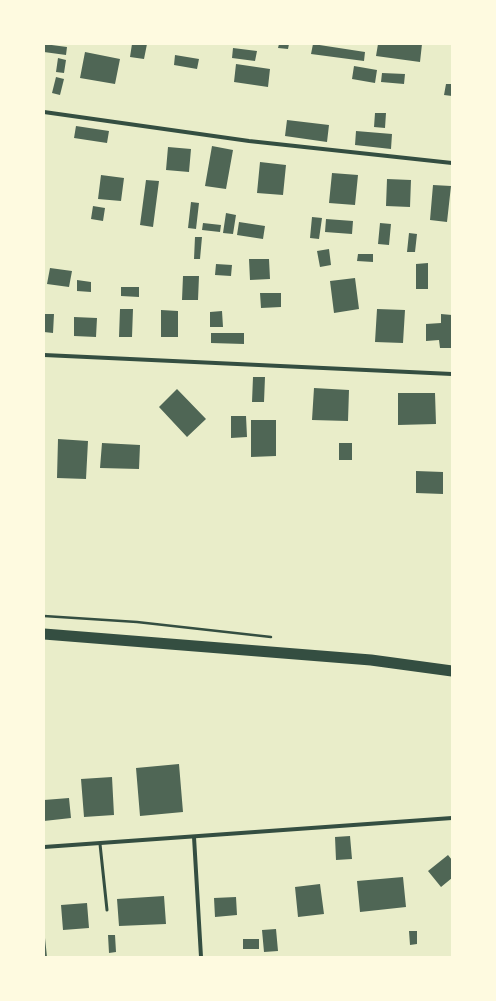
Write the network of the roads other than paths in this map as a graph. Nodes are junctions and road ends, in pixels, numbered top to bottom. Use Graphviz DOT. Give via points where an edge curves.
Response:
graph roads {
  1 [pos="44,112"];
  2 [pos="452,163"];
  3 [pos="44,355"];
  4 [pos="452,374"];
  5 [pos="44,634"];
  6 [pos="452,671"];
  7 [pos="452,818"];
  8 [pos="194,837"];
  9 [pos="100,844"];
  10 [pos="44,847"];
  11 [pos="107,910"];
  12 [pos="202,957"];
  1 -- 2 [label="street" via="249,141"];
  3 -- 4 [label="street"];
  5 -- 6 [label="highway" via="371,660"];
  7 -- 8 [label="street"];
  8 -- 9 [label="street"];
  8 -- 12 [label="street"];
  9 -- 10 [label="street"];
  9 -- 11 [label="lane"];
}
